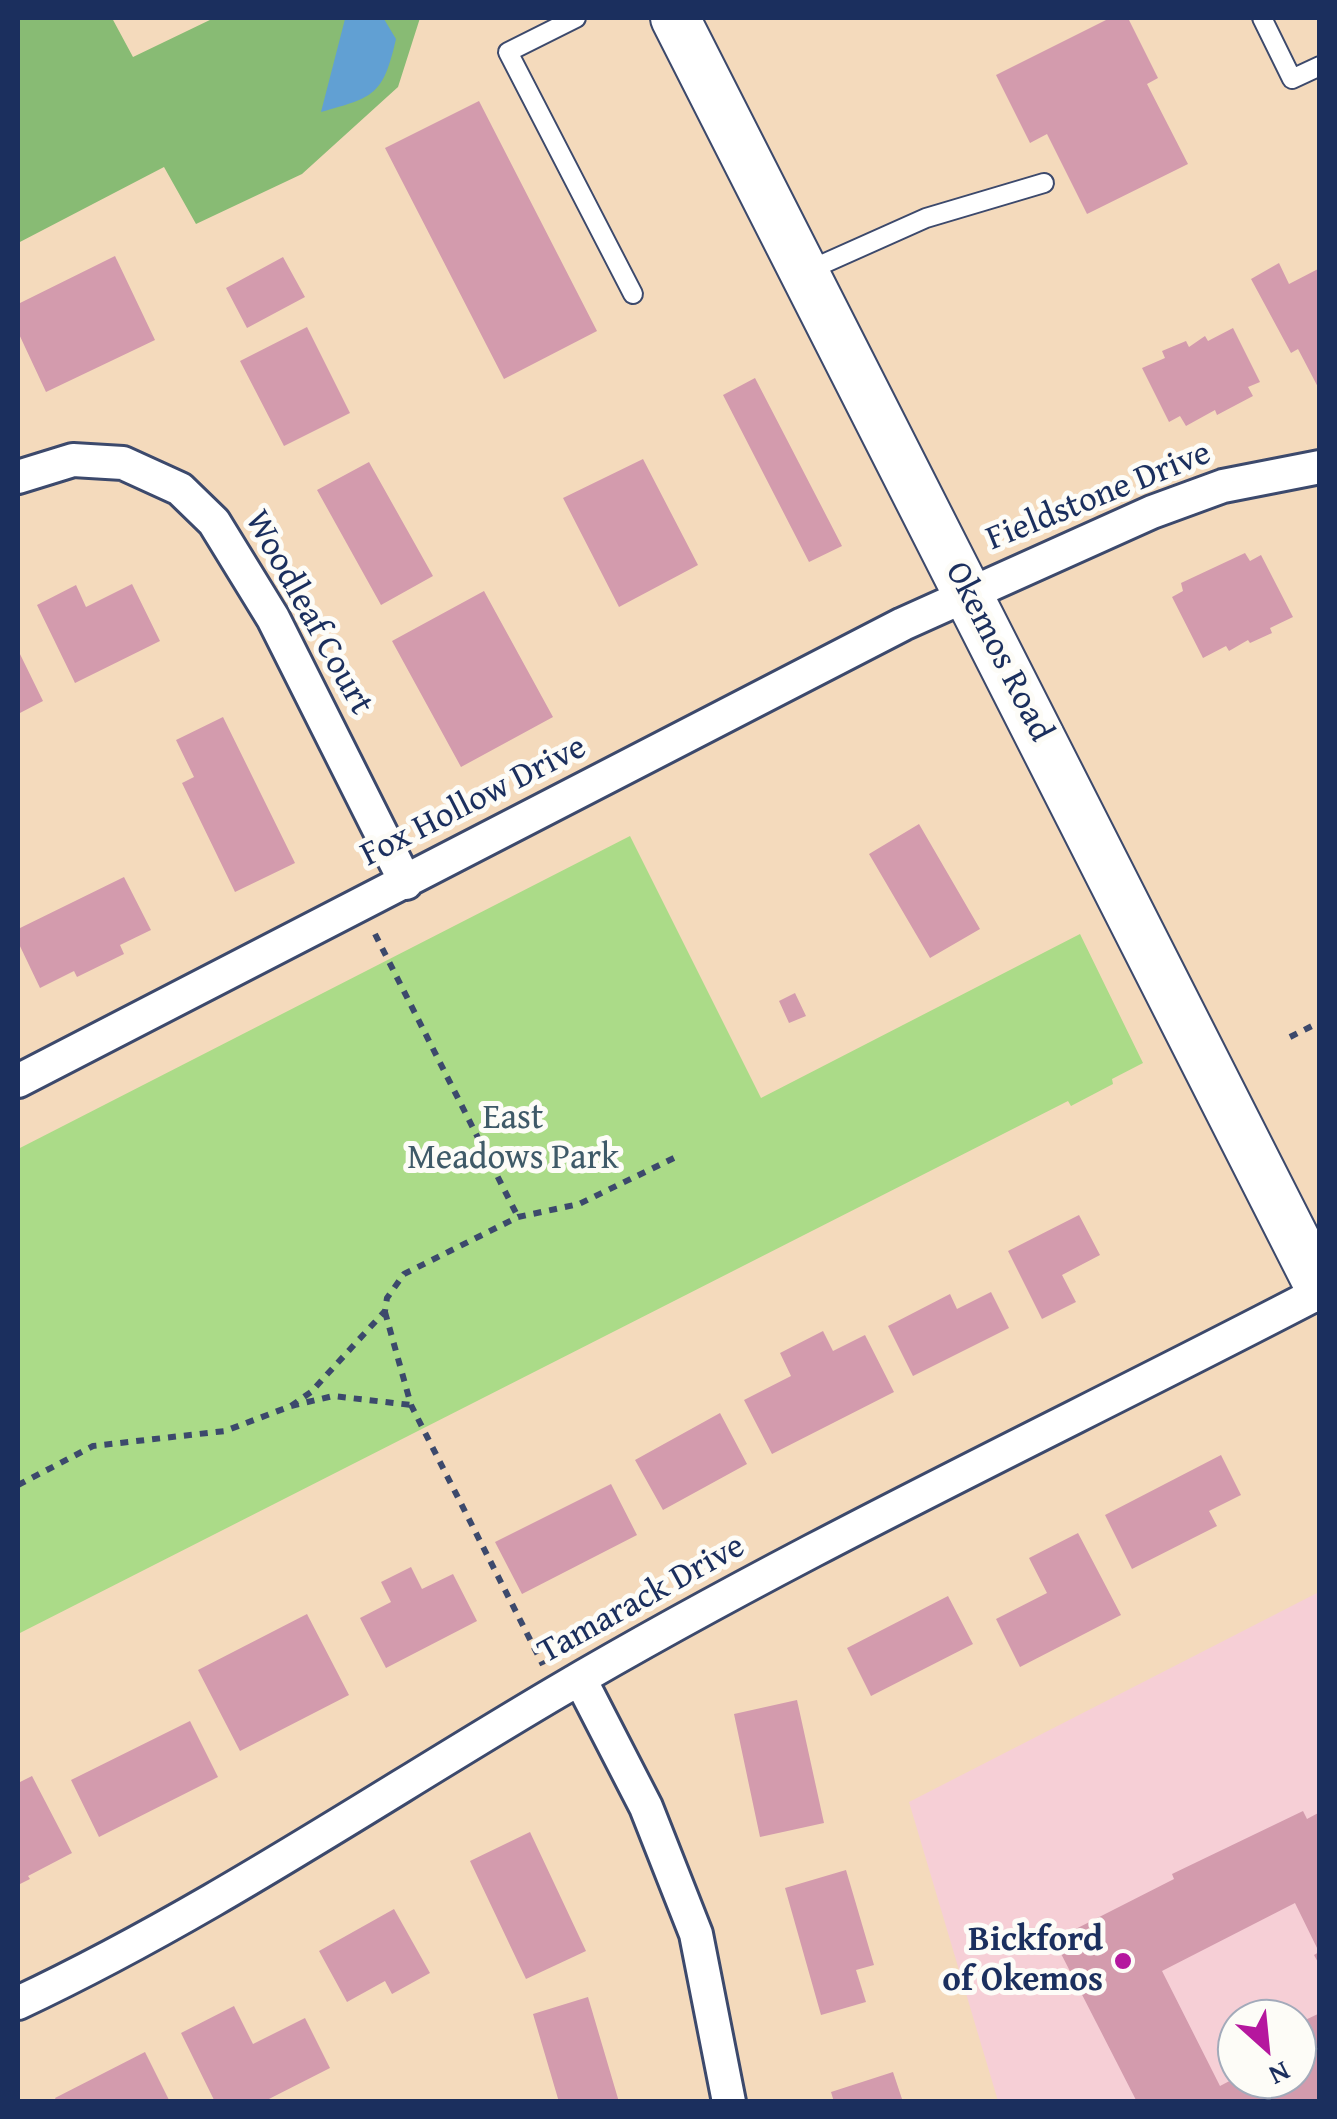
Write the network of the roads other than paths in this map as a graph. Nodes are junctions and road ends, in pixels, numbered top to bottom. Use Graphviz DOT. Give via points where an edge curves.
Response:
graph roads {
  1 [pos="576,18"];
  2 [pos="675,18"];
  3 [pos="1262,18"];
  4 [pos="1320,66"];
  5 [pos="1044,183"];
  6 [pos="805,272"];
  7 [pos="633,294"];
  8 [pos="1320,467"];
  9 [pos="18,478"];
  10 [pos="968,594"];
  11 [pos="406,883"];
  12 [pos="18,1081"];
  13 [pos="1320,1290"];
  14 [pos="568,1686"];
  15 [pos="18,2003"];
  16 [pos="729,2102"];
  1 -- 7 [label="lane" via="508,52"];
  2 -- 6 [label="main road, Okemos Road"];
  3 -- 4 [label="lane" via="1292,79"];
  5 -- 6 [label="lane" via="926,218"];
  6 -- 10 [label="main road, Okemos Road"];
  8 -- 10 [label="street, Fieldstone Drive" via="1223,486"];
  9 -- 11 [label="street, Woodleaf Court" via="72,460 122,463 180,489 214,522 273,618"];
  10 -- 11 [label="street, Fox Hollow Drive"];
  10 -- 13 [label="main road, Okemos Road"];
  11 -- 12 [label="street, Fox Hollow Drive"];
  13 -- 14 [label="street, Tamarack Drive"];
  14 -- 15 [label="street, Tamarack Drive" via="273,1866"];
  14 -- 16 [label="street" via="646,1807 696,1934"];
}
